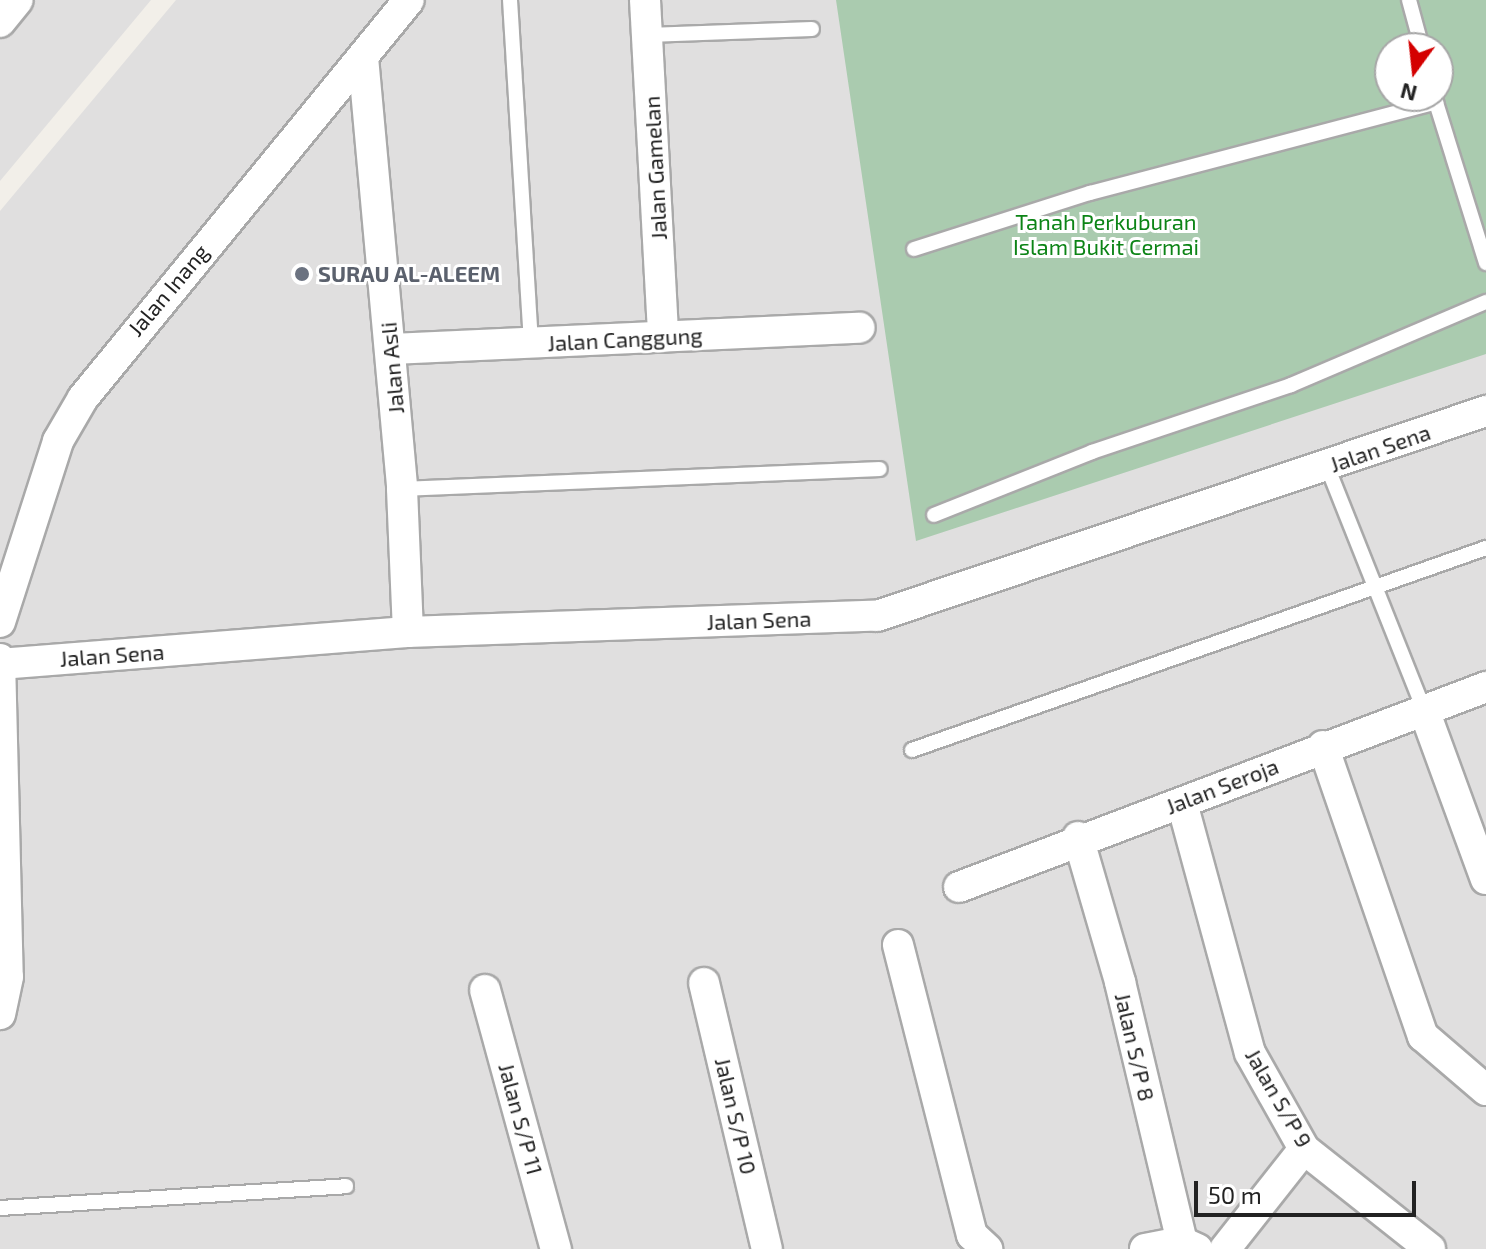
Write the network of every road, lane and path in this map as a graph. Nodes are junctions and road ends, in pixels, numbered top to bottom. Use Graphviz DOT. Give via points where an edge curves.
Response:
graph roads {
  1 [pos="18,0"];
  2 [pos="409,0"];
  3 [pos="510,0"];
  4 [pos="645,0"];
  5 [pos="1409,0"];
  6 [pos="0,22"];
  7 [pos="812,29"];
  8 [pos="1418,32"];
  9 [pos="648,35"];
  10 [pos="363,57"];
  11 [pos="1387,112"];
  12 [pos="1439,112"];
  13 [pos="914,249"];
  14 [pos="1486,263"];
  15 [pos="1486,302"];
  16 [pos="860,328"];
  17 [pos="663,337"];
  18 [pos="531,343"];
  19 [pos="390,349"];
  20 [pos="1486,411"];
  21 [pos="1327,466"];
  22 [pos="880,469"];
  23 [pos="402,489"];
  24 [pos="934,515"];
  25 [pos="1486,548"];
  26 [pos="1372,589"];
  27 [pos="0,622"];
  28 [pos="408,632"];
  29 [pos="0,662"];
  30 [pos="1486,687"];
  31 [pos="1424,710"];
  32 [pos="1323,746"];
  33 [pos="912,750"];
  34 [pos="1,759"];
  35 [pos="1182,803"];
  36 [pos="1078,837"];
  37 [pos="1486,879"];
  38 [pos="959,887"];
  39 [pos="3,889"];
  40 [pos="898,945"];
  41 [pos="704,983"];
  42 [pos="485,990"];
  43 [pos="0,1014"];
  44 [pos="1486,1090"];
  45 [pos="1304,1149"];
  46 [pos="346,1186"];
  47 [pos="0,1208"];
  48 [pos="1190,1245"];
  49 [pos="556,1249"];
  50 [pos="767,1249"];
  51 [pos="987,1249"];
  52 [pos="1145,1249"];
  53 [pos="1225,1249"];
  54 [pos="1430,1249"];
  1 -- 6 [label="street"];
  2 -- 10 [label="street, Jalan Inang"];
  3 -- 18 [label="lane"];
  4 -- 9 [label="street, Jalan Gamelan"];
  5 -- 8 [label="lane"];
  7 -- 9 [label="lane"];
  9 -- 17 [label="street, Jalan Gamelan"];
  10 -- 19 [label="street, Jalan Asli"];
  10 -- 27 [label="street, Jalan Inang" via="83,398 58,441"];
  11 -- 13 [label="lane" via="1090,193"];
  12 -- 14 [label="lane"];
  15 -- 24 [label="lane" via="1291,385 1092,452"];
  16 -- 17 [label="street, Jalan Canggung"];
  17 -- 18 [label="street, Jalan Canggung"];
  18 -- 19 [label="street, Jalan Canggung"];
  19 -- 23 [label="street, Jalan Asli"];
  20 -- 21 [label="street, Jalan Sena"];
  21 -- 26 [label="lane"];
  21 -- 28 [label="street, Jalan Sena" via="877,616"];
  22 -- 23 [label="lane"];
  23 -- 28 [label="street, Jalan Asli"];
  25 -- 26 [label="lane"];
  26 -- 31 [label="lane"];
  26 -- 33 [label="lane"];
  28 -- 29 [label="street, Jalan Sena"];
  29 -- 34 [label="street"];
  30 -- 31 [label="street, Jalan Seroja"];
  31 -- 32 [label="street, Jalan Seroja"];
  31 -- 37 [label="street"];
  32 -- 35 [label="street, Jalan Seroja"];
  32 -- 44 [label="street" via="1423,1036"];
  34 -- 39 [label="street"];
  35 -- 36 [label="street, Jalan Seroja"];
  35 -- 45 [label="street, Jalan S/P 9" via="1250,1053"];
  36 -- 38 [label="street, Jalan Seroja"];
  36 -- 48 [label="street, Jalan S/P 8"];
  39 -- 43 [label="street" via="8,977"];
  40 -- 51 [label="street" via="972,1235"];
  41 -- 50 [label="street, Jalan S/P 10"];
  42 -- 49 [label="street, Jalan S/P 11"];
  45 -- 53 [label="street"];
  45 -- 54 [label="street, Jalan S/P 9"];
  46 -- 47 [label="lane"];
  48 -- 52 [label="street"];
}
